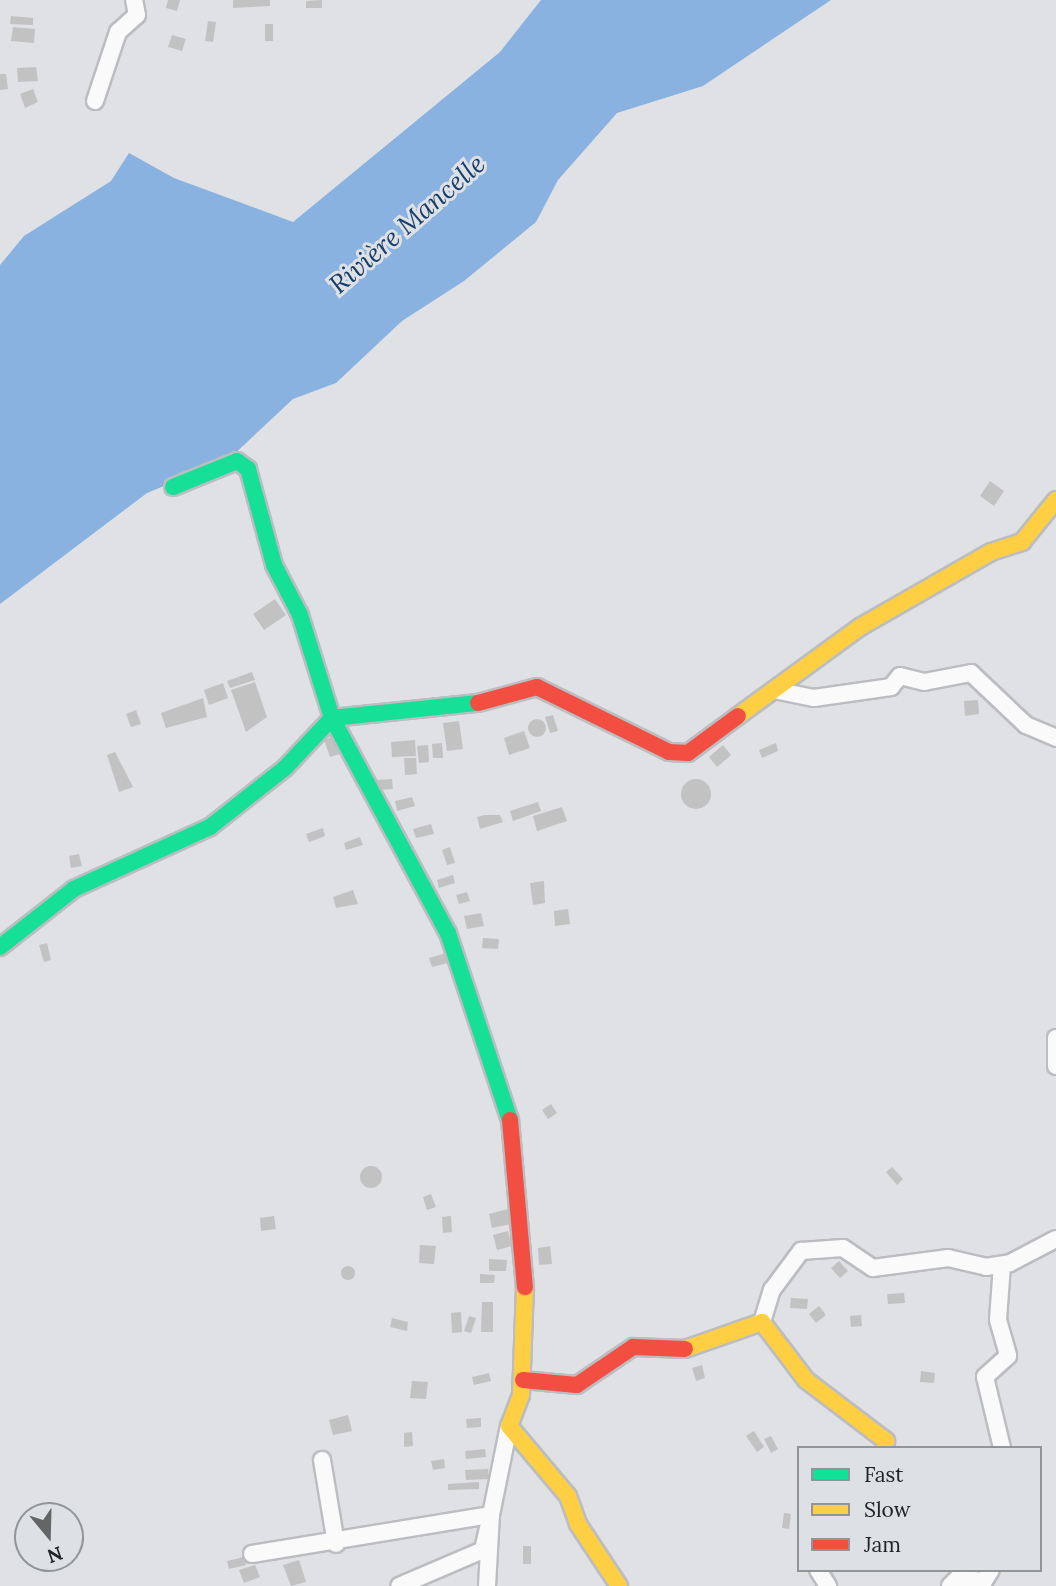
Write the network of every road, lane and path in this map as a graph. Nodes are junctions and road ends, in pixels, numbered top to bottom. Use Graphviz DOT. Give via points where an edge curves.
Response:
graph roads {
  1 [pos="134,0"];
  2 [pos="96,94"];
  3 [pos="173,487"];
  4 [pos="1056,500"];
  5 [pos="774,690"];
  6 [pos="332,718"];
  7 [pos="1056,738"];
  8 [pos="0,947"];
  9 [pos="1056,1038"];
  10 [pos="1056,1066"];
  11 [pos="1056,1239"];
  12 [pos="1002,1265"];
  13 [pos="762,1322"];
  14 [pos="523,1380"];
  15 [pos="509,1426"];
  16 [pos="886,1446"];
  17 [pos="1002,1446"];
  18 [pos="322,1460"];
  19 [pos="491,1515"];
  20 [pos="336,1544"];
  21 [pos="252,1554"];
  22 [pos="990,1572"];
  23 [pos="399,1586"];
  24 [pos="487,1586"];
  25 [pos="619,1586"];
  26 [pos="950,1586"];
  1 -- 2 [label="street" via="137,15 118,32"];
  3 -- 6 [label="street" via="237,461 248,469 274,565 300,615"];
  4 -- 5 [label="street" via="1022,542 990,552 860,627"];
  5 -- 6 [label="street" via="688,752 669,752 537,687 503,701"];
  5 -- 7 [label="street" via="814,698 891,687 900,676 924,682 971,673 1026,725"];
  6 -- 8 [label="street" via="285,768 210,827 74,889"];
  6 -- 14 [label="street" via="448,933 493,1056 509,1113 524,1247"];
  9 -- 10 [label="street"];
  11 -- 12 [label="street"];
  12 -- 13 [label="street" via="948,1258 873,1268 843,1248 801,1251 772,1290"];
  12 -- 17 [label="street" via="998,1320 1008,1356 985,1377"];
  13 -- 14 [label="street" via="692,1349 633,1347 577,1385"];
  13 -- 16 [label="street" via="806,1380 886,1441"];
  14 -- 15 [label="street"];
  15 -- 19 [label="street"];
  15 -- 25 [label="street" via="568,1496 578,1524"];
  18 -- 20 [label="street"];
  19 -- 20 [label="street" via="422,1522"];
  19 -- 23 [label="street" via="482,1550"];
  19 -- 24 [label="street"];
  20 -- 21 [label="street"];
  22 -- 26 [label="street" via="984,1581 958,1578"];
}
